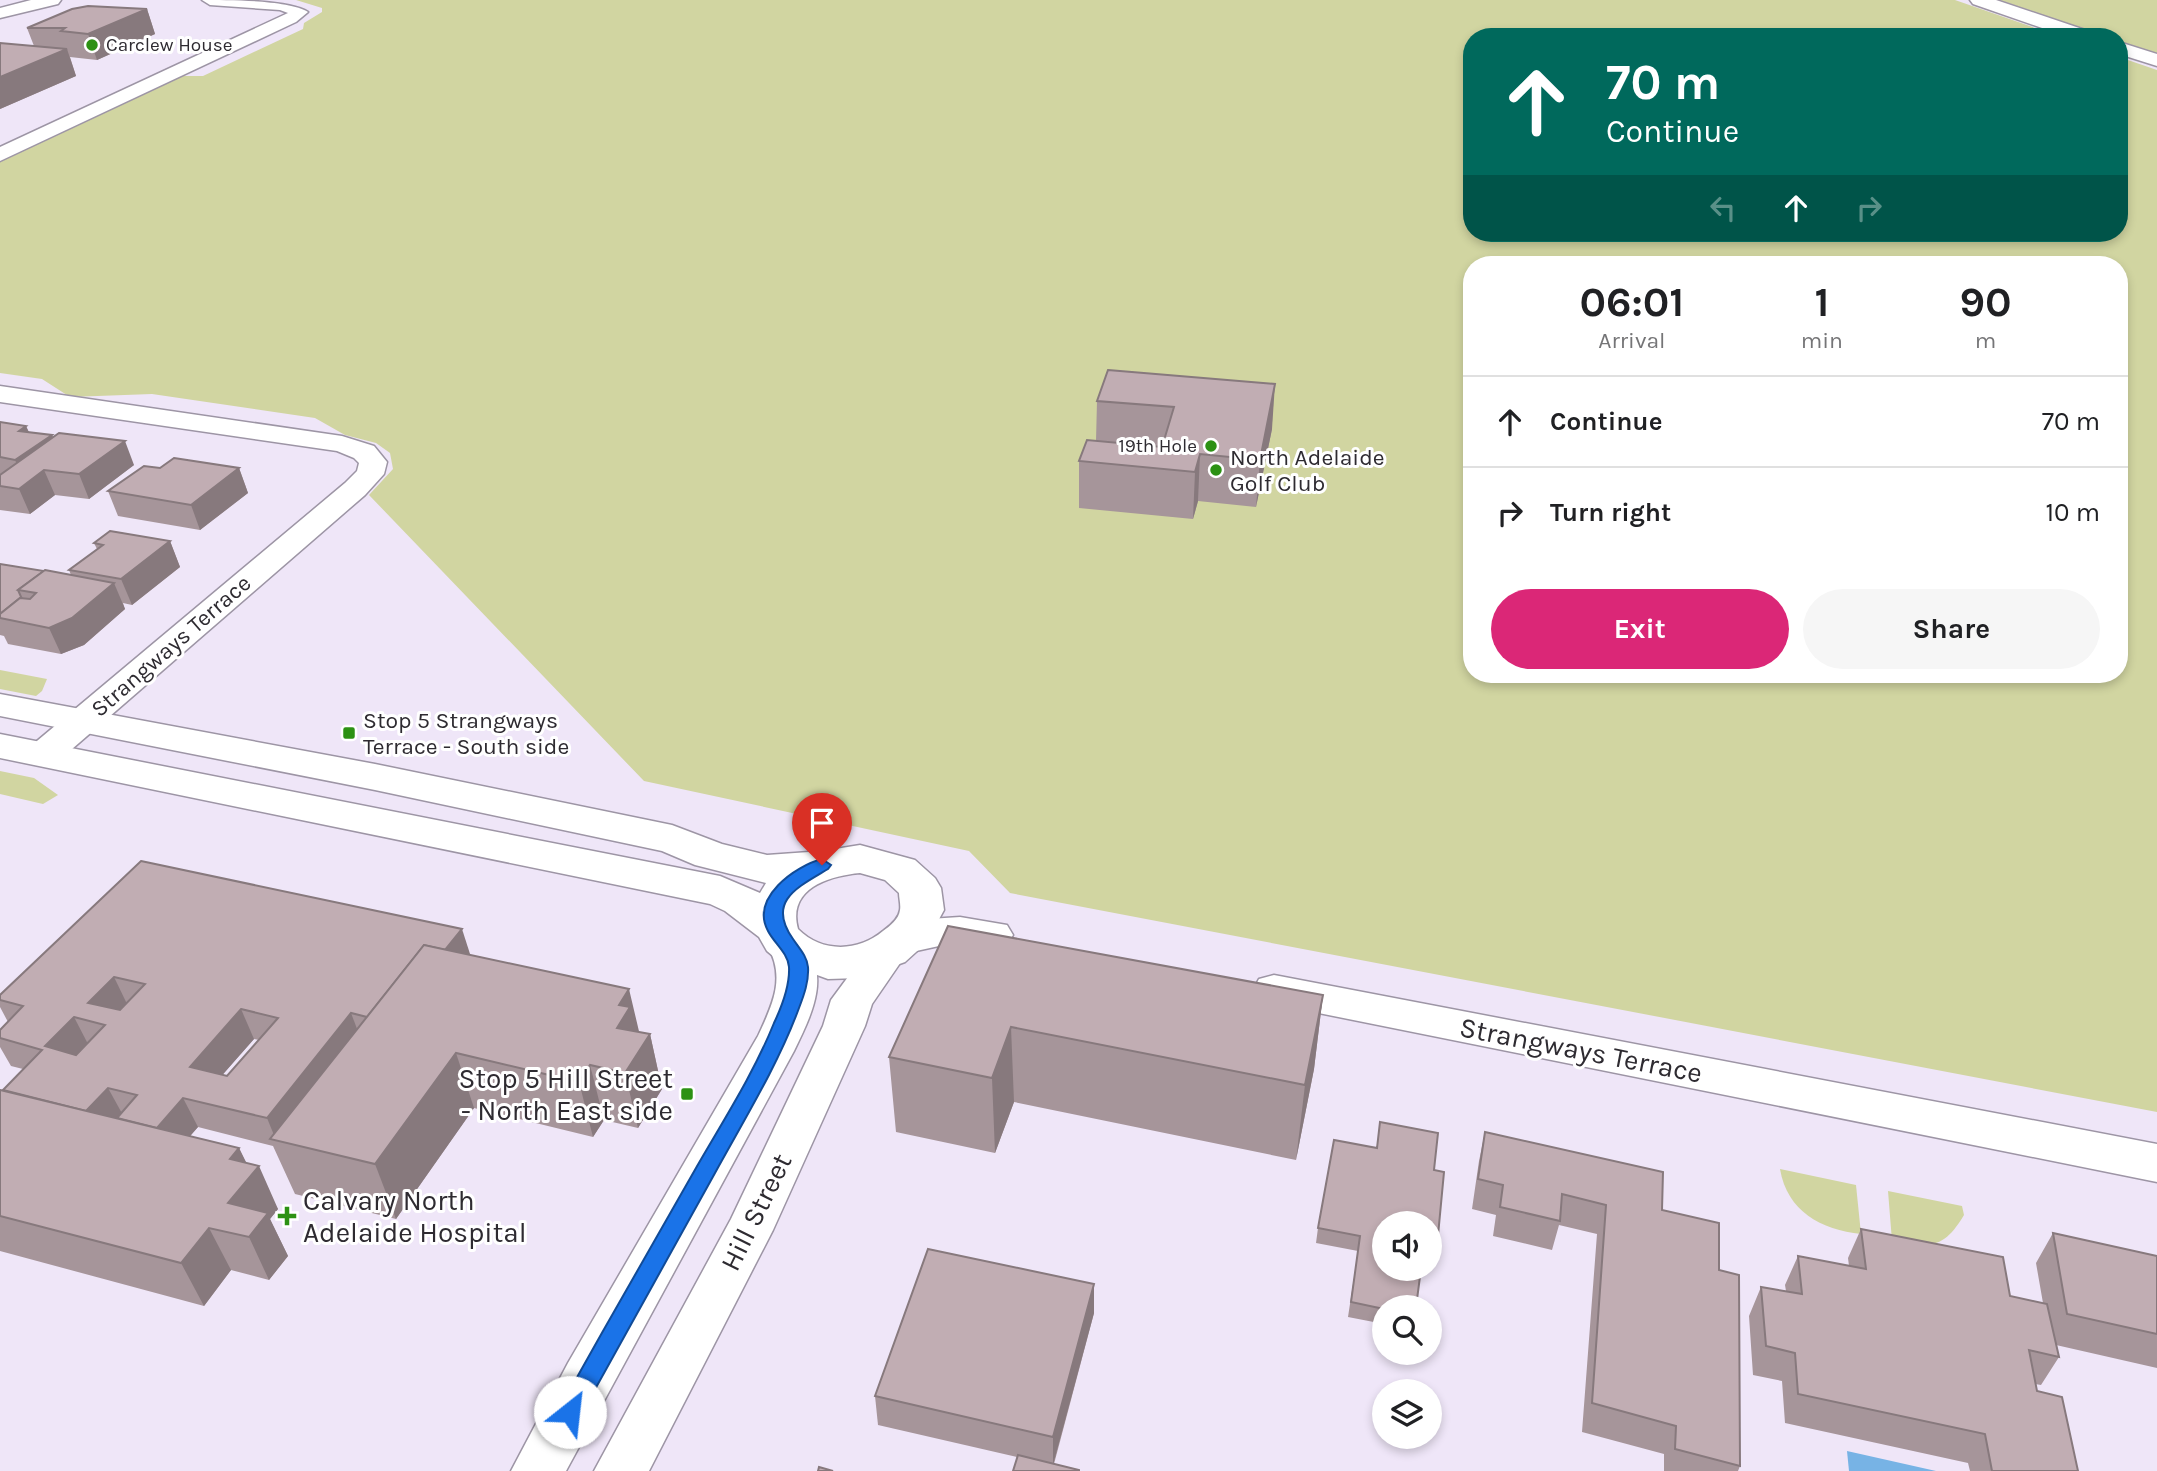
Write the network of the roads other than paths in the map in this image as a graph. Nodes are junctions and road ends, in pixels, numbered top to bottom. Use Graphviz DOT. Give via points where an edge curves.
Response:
graph roads {
  1 [pos="21,0"];
  2 [pos="52,0"];
  3 [pos="210,0"];
  4 [pos="1979,0"];
  5 [pos="0,12"];
  6 [pos="2061,28"];
  7 [pos="2128,51"];
  8 [pos="2157,60"];
  9 [pos="0,155"];
  10 [pos="0,394"];
  11 [pos="0,705"];
  12 [pos="85,720"];
  13 [pos="0,746"];
  14 [pos="44,754"];
  15 [pos="822,865"];
  16 [pos="922,896"];
  17 [pos="781,936"];
  18 [pos="898,946"];
  19 [pos="1236,982"];
  20 [pos="2157,1163"];
  21 [pos="538,1471"];
  22 [pos="621,1471"];
  1 -- 5 [label="street"];
  2 -- 5 [label="street"];
  3 -- 9 [label="street" via="299,10 290,19"];
  4 -- 6 [label="street"];
  7 -- 8 [label="street"];
  10 -- 12 [label="street, Strangways Terrace" via="342,444 364,452 373,462 363,482"];
  11 -- 12 [label="street"];
  12 -- 14 [label="street"];
  12 -- 15 [label="street, Strangways Terrace" via="672,839 710,855 767,869"];
  13 -- 14 [label="street"];
  14 -- 17 [label="street" via="720,891 740,900"];
  15 -- 16 [label="street" via="860,859 885,864 912,879"];
  15 -- 17 [label="street" via="789,884 778,898 774,913"];
  16 -- 18 [label="street" via="924,911 918,925"];
  16 -- 18 [label="street" via="959,921 1019,940 955,930 928,931"];
  17 -- 18 [label="street" via="802,955 844,963 866,960"];
  17 -- 21 [label="street" via="798,966 796,990 783,1026"];
  18 -- 22 [label="street, Hill Street" via="852,1000 750,1230"];
  19 -- 20 [label="street, Strangways Terrace"];
}
